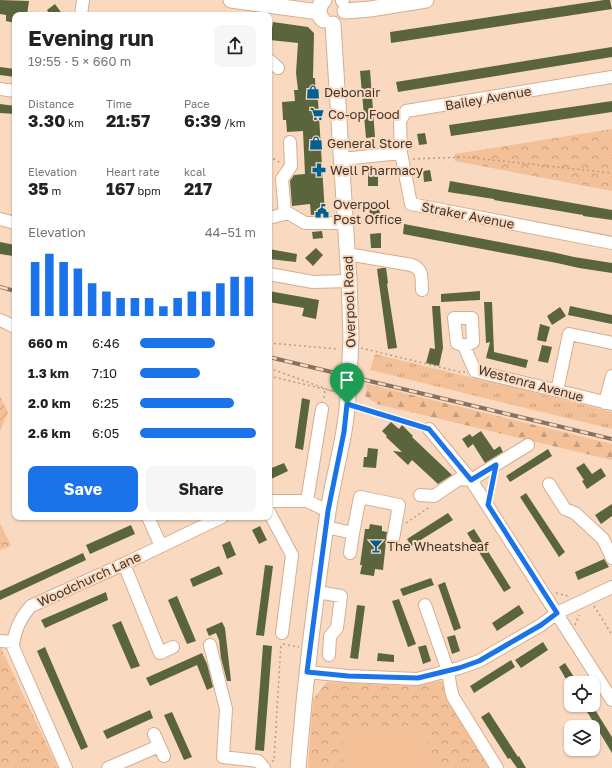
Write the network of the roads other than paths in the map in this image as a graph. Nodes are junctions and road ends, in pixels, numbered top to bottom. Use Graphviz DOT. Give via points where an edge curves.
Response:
graph roads {
  1 [pos="83,0"];
  2 [pos="231,0"];
  3 [pos="426,0"];
  4 [pos="342,3"];
  5 [pos="321,6"];
  6 [pos="268,10"];
  7 [pos="81,12"];
  8 [pos="333,24"];
  9 [pos="612,77"];
  10 [pos="0,89"];
  11 [pos="12,91"];
  12 [pos="290,142"];
  13 [pos="402,153"];
  14 [pos="342,159"];
  15 [pos="285,214"];
  16 [pos="272,217"];
  17 [pos="0,219"];
  18 [pos="12,222"];
  19 [pos="346,223"];
  20 [pos="612,242"];
  21 [pos="347,254"];
  22 [pos="272,275"];
  23 [pos="349,281"];
  24 [pos="422,290"];
  25 [pos="0,320"];
  26 [pos="12,326"];
  27 [pos="612,343"];
  28 [pos="464,346"];
  29 [pos="612,376"];
  30 [pos="557,391"];
  31 [pos="609,403"];
  32 [pos="322,409"];
  33 [pos="429,429"];
  34 [pos="528,445"];
  35 [pos="471,480"];
  36 [pos="549,484"];
  37 [pos="420,495"];
  38 [pos="272,501"];
  39 [pos="307,501"];
  40 [pos="328,511"];
  41 [pos="272,518"];
  42 [pos="149,520"];
  43 [pos="216,520"];
  44 [pos="326,527"];
  45 [pos="353,533"];
  46 [pos="608,537"];
  47 [pos="393,539"];
  48 [pos="161,546"];
  49 [pos="350,553"];
  50 [pos="612,558"];
  51 [pos="124,564"];
  52 [pos="612,587"];
  53 [pos="317,592"];
  54 [pos="425,605"];
  55 [pos="557,613"];
  56 [pos="281,638"];
  57 [pos="0,640"];
  58 [pos="13,642"];
  59 [pos="210,645"];
  60 [pos="173,648"];
  61 [pos="329,655"];
  62 [pos="448,671"];
  63 [pos="307,672"];
  64 [pos="611,696"];
  65 [pos="154,734"];
  66 [pos="265,766"];
  67 [pos="66,768"];
  68 [pos="108,768"];
  69 [pos="298,768"];
  70 [pos="497,768"];
  1 -- 7 [label="street"];
  2 -- 6 [label="main road"];
  3 -- 4 [label="main road" via="370,9"];
  4 -- 8 [label="main road" via="343,18"];
  5 -- 6 [label="main road"];
  5 -- 8 [label="main road" via="322,19"];
  8 -- 14 [label="main road, Overpool Road"];
  9 -- 13 [label="street, Bailey Avenue" via="406,112 400,121"];
  10 -- 11 [label="street"];
  12 -- 15 [label="street" via="291,166 282,179"];
  13 -- 14 [label="street"];
  13 -- 20 [label="street, Straker Avenue" via="411,204"];
  14 -- 19 [label="main road, Overpool Road"];
  15 -- 16 [label="street"];
  15 -- 19 [label="street" via="288,213 305,223"];
  17 -- 18 [label="street"];
  19 -- 21 [label="main road, Overpool Road"];
  21 -- 23 [label="main road, Overpool Road"];
  21 -- 24 [label="street" via="418,267 421,272"];
  22 -- 23 [label="street" via="313,282"];
  23 -- 40 [label="main road, Overpool Road, bridge" via="350,353 344,432"];
  25 -- 26 [label="street"];
  27 -- 30 [label="street" via="568,334"];
  28 -- 30 [label="street, Westenra Avenue" via="475,371"];
  29 -- 31 [label="street"];
  30 -- 31 [label="street, Westenra Avenue"];
  32 -- 39 [label="street"];
  33 -- 35 [label="street"];
  34 -- 35 [label="street"];
  35 -- 37 [label="street" via="459,479 434,496"];
  35 -- 55 [label="street"];
  36 -- 46 [label="street" via="565,509 575,513"];
  38 -- 39 [label="street"];
  39 -- 40 [label="street"];
  40 -- 44 [label="main road, Overpool Road"];
  41 -- 56 [label="street" via="292,555"];
  42 -- 48 [label="street"];
  43 -- 48 [label="street, Woodchurch Lane"];
  44 -- 45 [label="street"];
  44 -- 53 [label="main road, Overpool Road"];
  45 -- 47 [label="street" via="360,497 399,505"];
  45 -- 49 [label="street"];
  46 -- 50 [label="street"];
  48 -- 51 [label="street, Woodchurch Lane"];
  51 -- 58 [label="street, Woodchurch Lane" via="31,606 23,615"];
  51 -- 60 [label="street" via="155,655"];
  52 -- 55 [label="street"];
  53 -- 61 [label="street" via="341,596 337,628 330,636"];
  53 -- 63 [label="main road, Overpool Road"];
  54 -- 62 [label="street"];
  55 -- 62 [label="street" via="479,661"];
  55 -- 64 [label="street"];
  57 -- 58 [label="street"];
  58 -- 67 [label="street"];
  59 -- 66 [label="street" via="226,709 223,757 258,762"];
  62 -- 63 [label="street" via="418,678"];
  62 -- 70 [label="street" via="453,697"];
  63 -- 69 [label="main road, Overpool Road"];
  65 -- 68 [label="street" via="161,751"];
}
